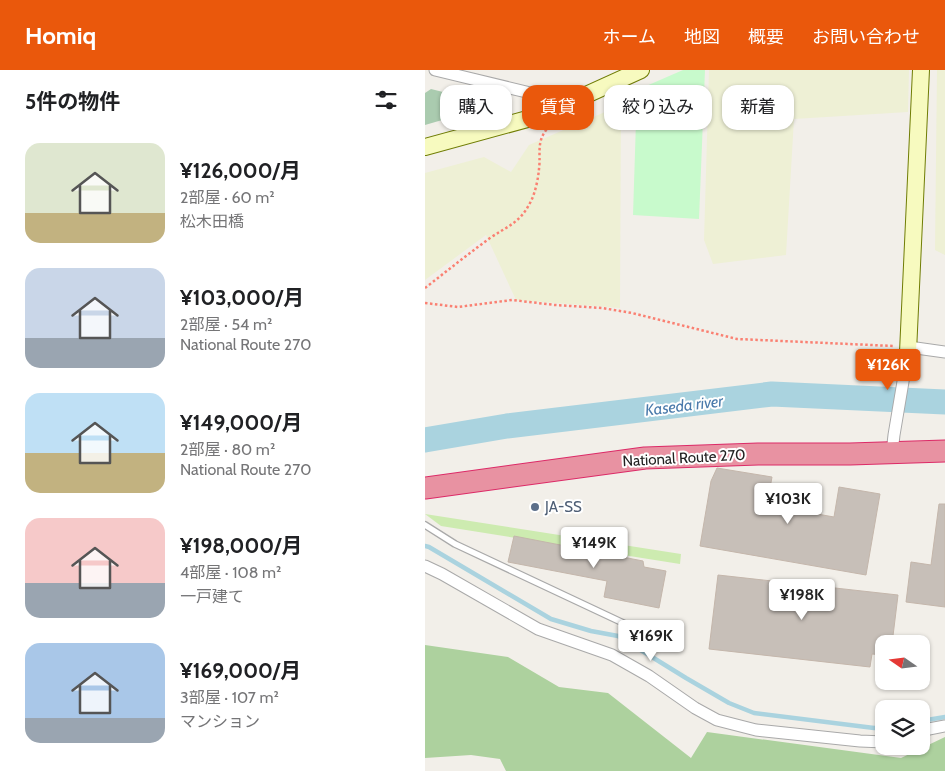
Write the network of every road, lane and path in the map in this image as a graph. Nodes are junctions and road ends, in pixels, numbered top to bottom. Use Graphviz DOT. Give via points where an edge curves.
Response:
graph roads {
  1 [pos="435,70"];
  2 [pos="641,70"];
  3 [pos="921,70"];
  4 [pos="522,91"];
  5 [pos="594,91"];
  6 [pos="522,120"];
  7 [pos="546,130"];
  8 [pos="425,147"];
  9 [pos="425,288"];
  10 [pos="425,302"];
  11 [pos="908,349"];
  12 [pos="945,352"];
  13 [pos="893,444"];
  14 [pos="945,451"];
  15 [pos="425,488"];
  16 [pos="425,525"];
  17 [pos="425,566"];
  18 [pos="636,629"];
  19 [pos="945,726"];
  20 [pos="930,729"];
  21 [pos="875,742"];
  1 -- 4 [label="street"];
  2 -- 5 [label="street"];
  3 -- 11 [label="street"];
  6 -- 8 [label="street"];
  7 -- 9 [label="path" via="539,144 539,169 530,204 516,222"];
  10 -- 11 [label="path" via="458,307 512,300 602,308 737,339"];
  11 -- 12 [label="street"];
  11 -- 13 [label="street"];
  13 -- 14 [label="highway, National Route 270"];
  13 -- 15 [label="highway, National Route 270" via="645,458"];
  16 -- 18 [label="lane" via="455,544"];
  17 -- 21 [label="street" via="538,629 612,655 717,720 756,730"];
  19 -- 20 [label="street"];
}
